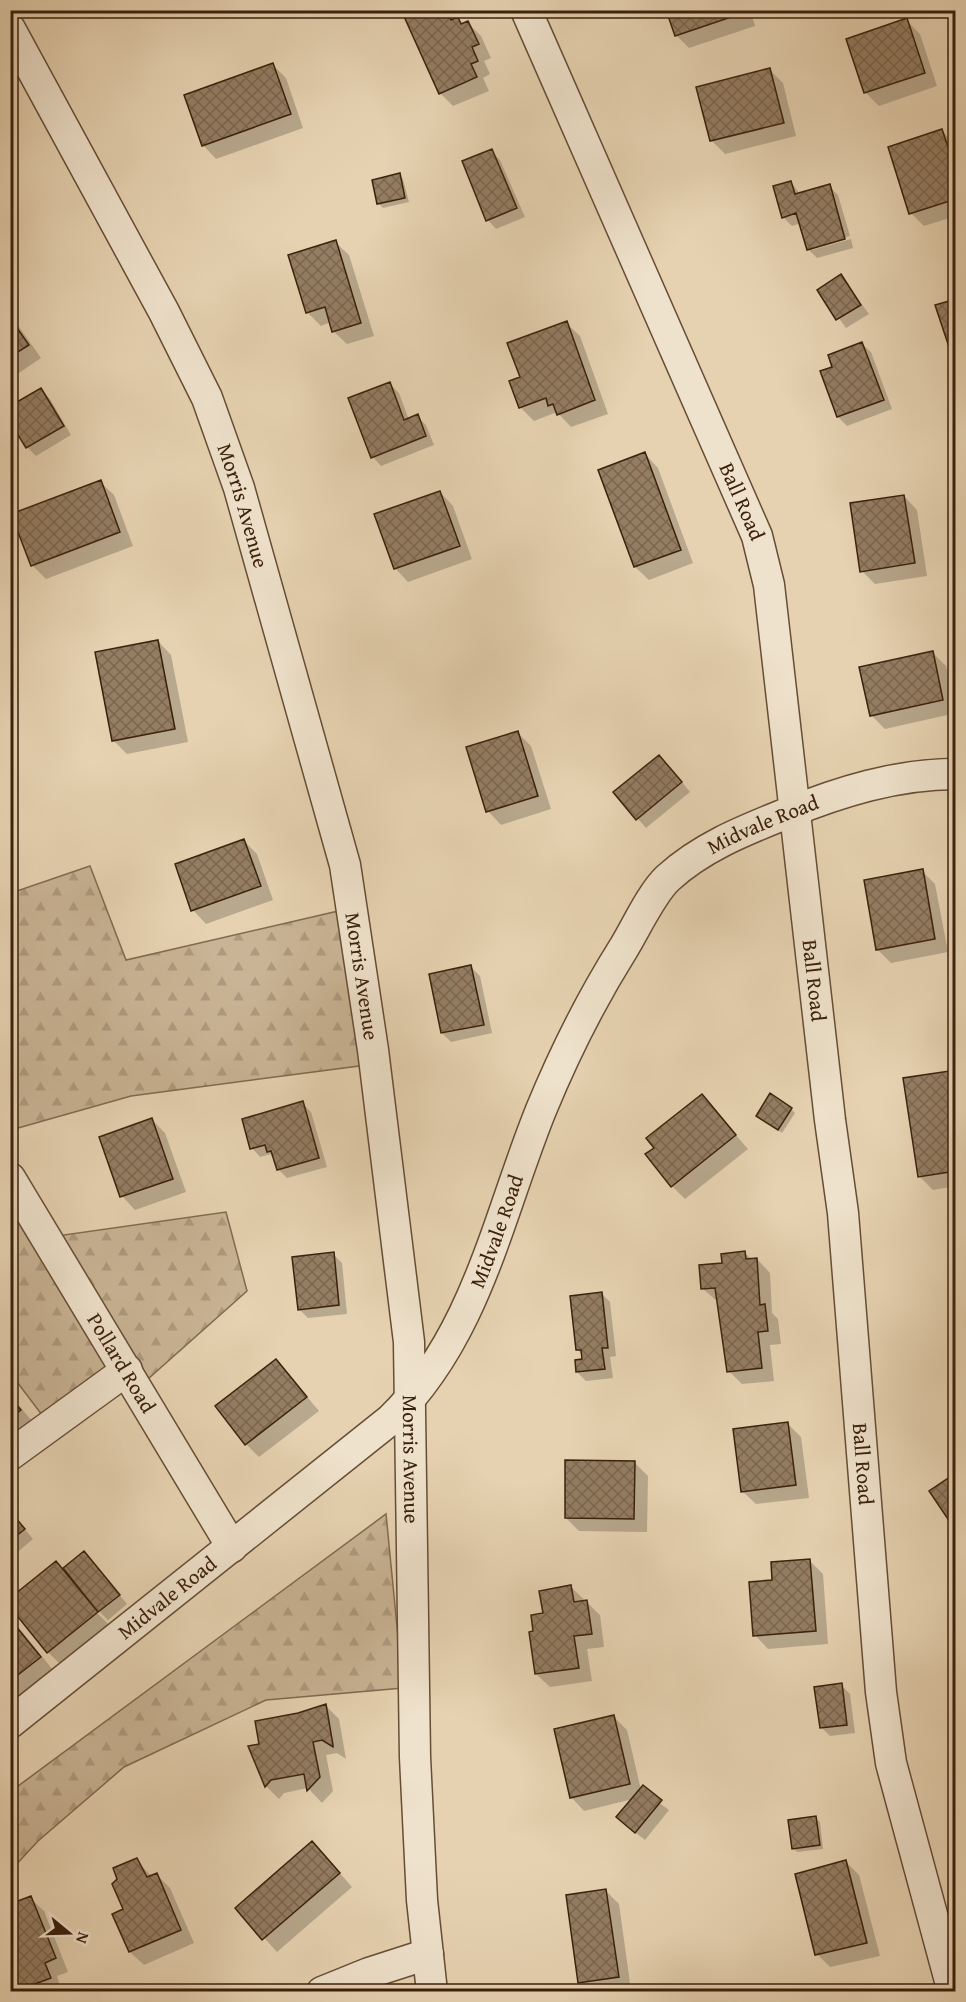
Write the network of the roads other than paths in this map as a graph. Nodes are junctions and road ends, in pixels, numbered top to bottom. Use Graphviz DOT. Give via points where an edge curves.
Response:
graph roads {
  1 [pos="526,10"];
  2 [pos="10,30"];
  3 [pos="956,774"];
  4 [pos="794,810"];
  5 [pos="10,1178"];
  6 [pos="127,1370"];
  7 [pos="411,1400"];
  8 [pos="10,1455"];
  9 [pos="232,1547"];
  10 [pos="10,1723"];
  11 [pos="428,1954"];
  12 [pos="322,1992"];
  13 [pos="432,1992"];
  14 [pos="953,1992"];
  1 -- 4 [label="street, Ball Road" via="758,536 769,585"];
  2 -- 7 [label="street, Morris Avenue" via="207,398 239,488 345,865 373,1050 409,1342"];
  3 -- 4 [label="street, Midvale Road" via="895,779"];
  4 -- 7 [label="street, Midvale Road" via="729,836 666,880 591,999 541,1110 494,1243 452,1340"];
  4 -- 14 [label="street, Ball Road" via="843,1213 881,1692 891,1763"];
  5 -- 6 [label="street, Pollard Road"];
  6 -- 8 [label="street"];
  6 -- 9 [label="street, Pollard Road"];
  7 -- 9 [label="street, Midvale Road"];
  7 -- 11 [label="street, Morris Avenue" via="415,1757"];
  9 -- 10 [label="street, Midvale Road"];
  11 -- 12 [label="street"];
  11 -- 13 [label="street, Morris Avenue"];
}
